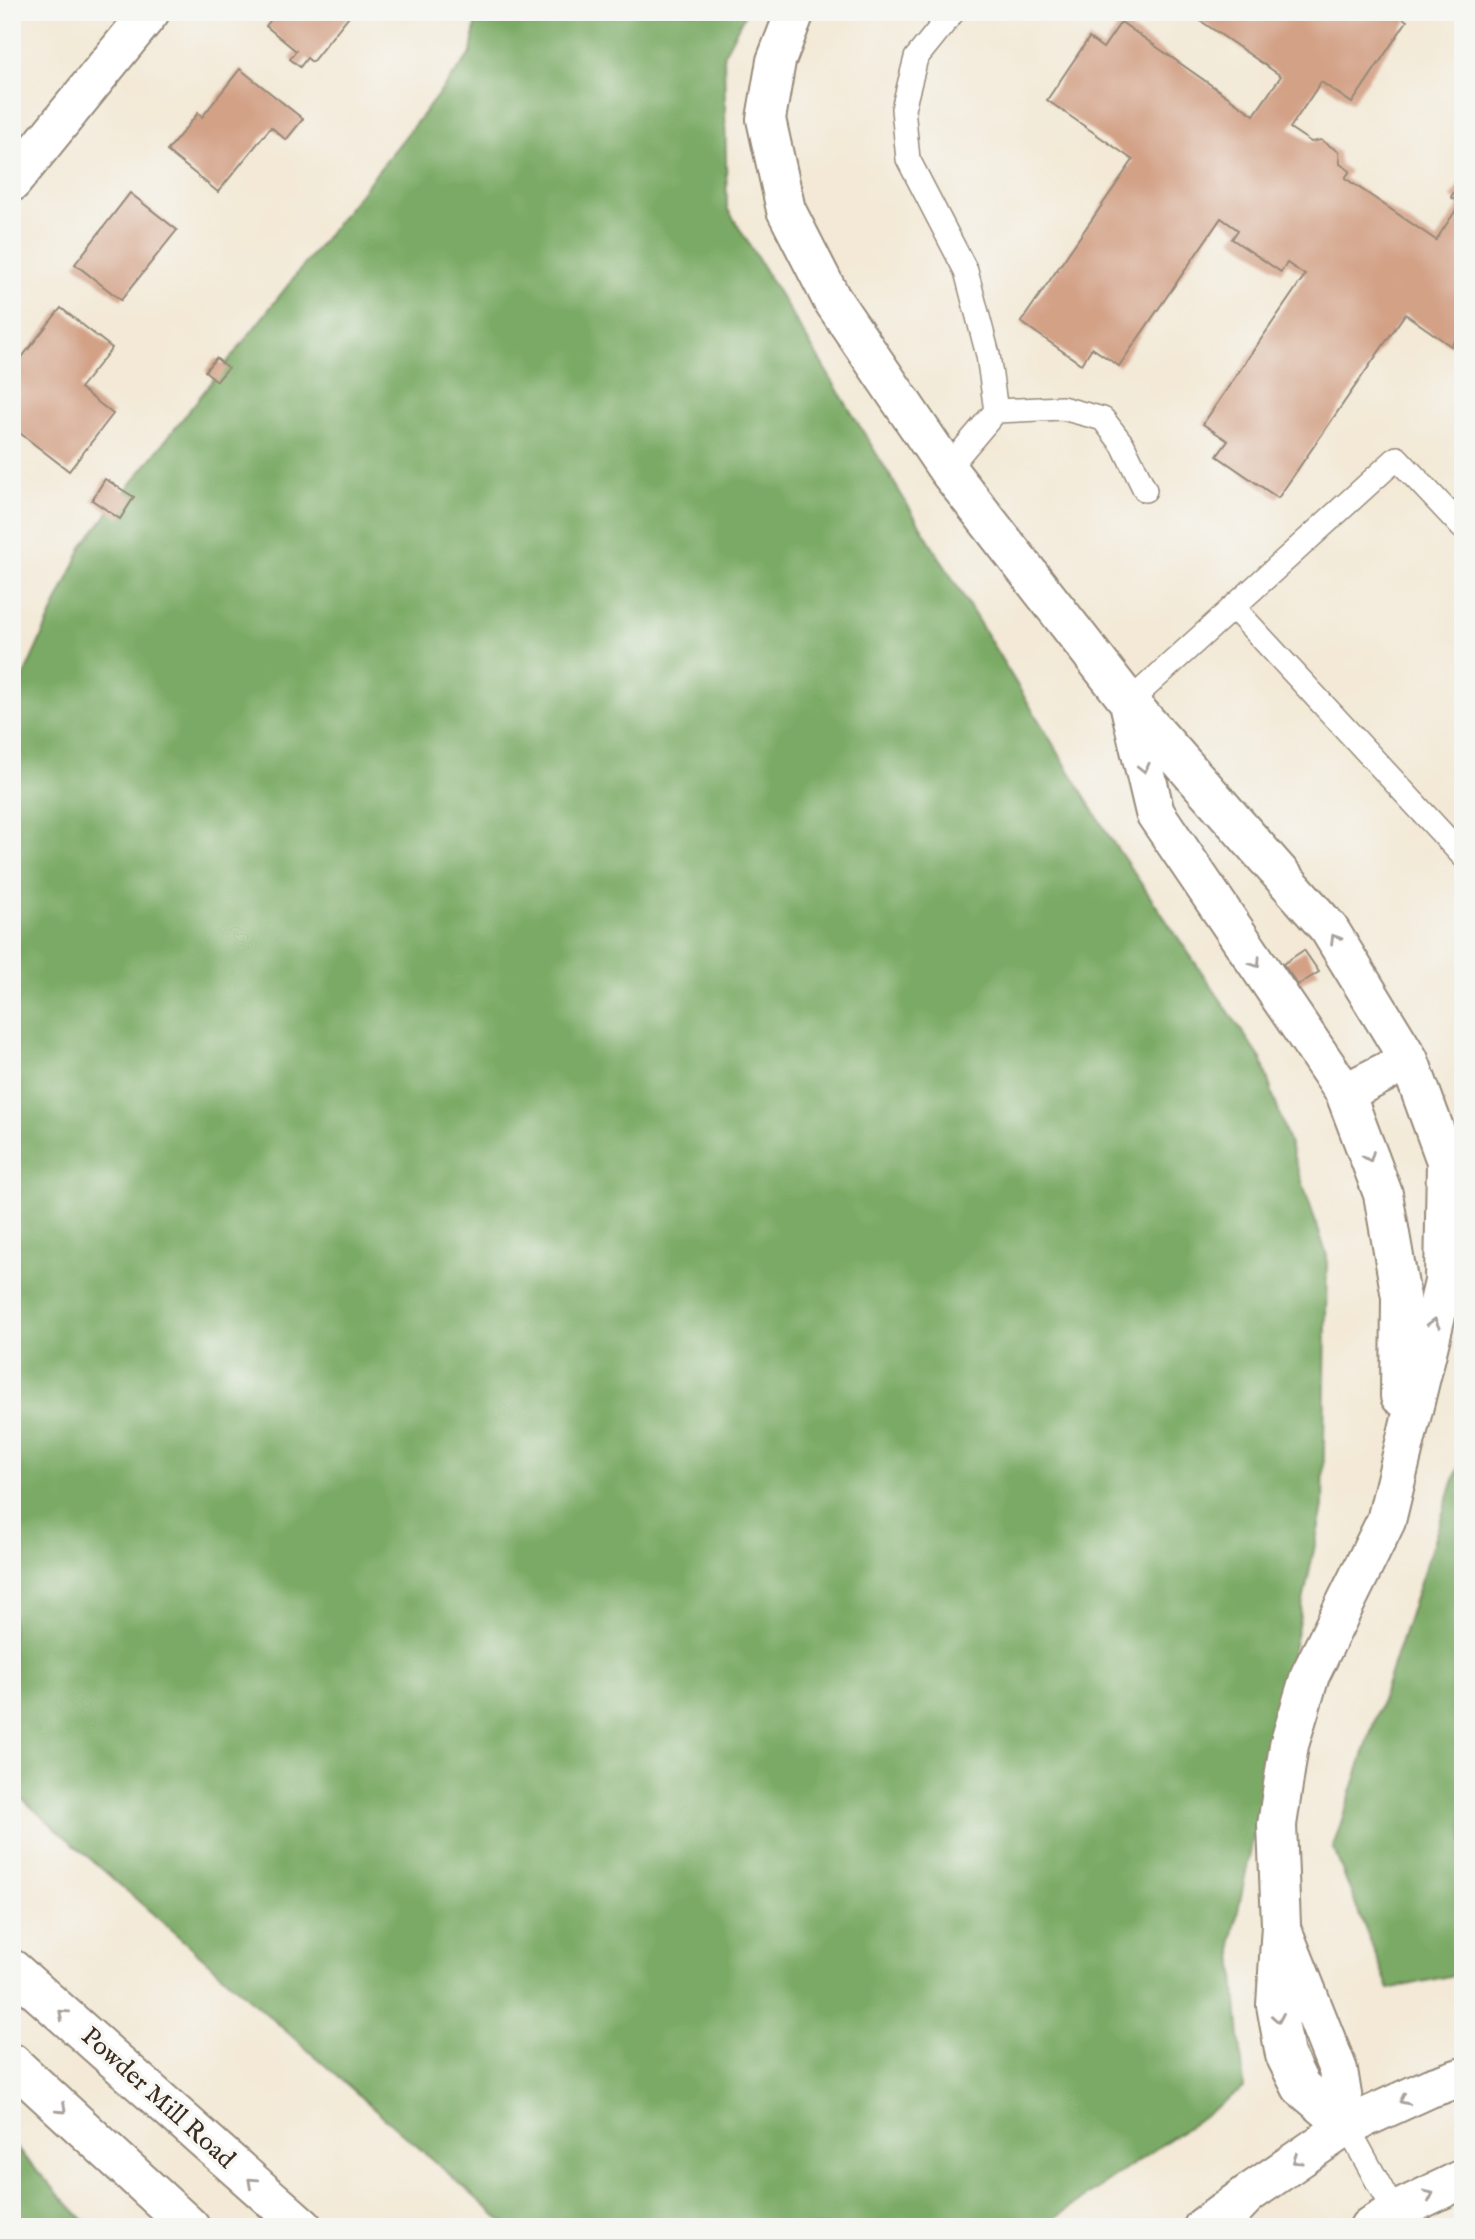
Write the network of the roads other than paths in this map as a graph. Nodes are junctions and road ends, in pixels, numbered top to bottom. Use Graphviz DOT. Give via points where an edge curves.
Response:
graph roads {
  1 [pos="796,12"];
  2 [pos="953,12"];
  3 [pos="145,14"];
  4 [pos="12,182"];
  5 [pos="996,411"];
  6 [pos="947,469"];
  7 [pos="1145,490"];
  8 [pos="1463,528"];
  9 [pos="1233,607"];
  10 [pos="1129,702"];
  11 [pos="1463,856"];
  12 [pos="1399,1065"];
  13 [pos="1345,1093"];
  14 [pos="1400,1461"];
  15 [pos="12,1969"];
  16 [pos="12,2063"];
  17 [pos="1463,2077"];
  18 [pos="1347,2126"];
  19 [pos="1463,2179"];
  20 [pos="1248,2194"];
  21 [pos="1381,2219"];
  22 [pos="190,2227"];
  23 [pos="303,2227"];
  24 [pos="1203,2227"];
  25 [pos="1217,2227"];
  1 -- 6 [label="street" via="776,61 766,119 786,210 831,298"];
  2 -- 5 [label="lane" via="916,58 903,108 908,159 966,271 988,355"];
  3 -- 4 [label="street"];
  5 -- 6 [label="lane"];
  5 -- 7 [label="lane" via="1062,408 1103,419"];
  6 -- 10 [label="street"];
  8 -- 9 [label="lane" via="1397,458"];
  9 -- 10 [label="lane"];
  9 -- 11 [label="lane"];
  12 -- 10 [label="street, one-way" via="1329,929"];
  10 -- 13 [label="street, one-way" via="1154,813"];
  12 -- 13 [label="street"];
  14 -- 12 [label="street, one-way" via="1444,1282 1446,1161"];
  13 -- 14 [label="street, one-way" via="1383,1194 1401,1297"];
  14 -- 18 [label="street" via="1386,1521 1310,1675 1289,1745 1277,1825 1281,1925 1338,2070"];
  23 -- 15 [label="street, Powder Mill Road, one-way"];
  16 -- 22 [label="street, one-way"];
  17 -- 18 [label="street, one-way"];
  18 -- 20 [label="street, one-way"];
  18 -- 21 [label="lane"];
  21 -- 19 [label="street, one-way"];
  20 -- 24 [label="street"];
  20 -- 25 [label="street"];
}
